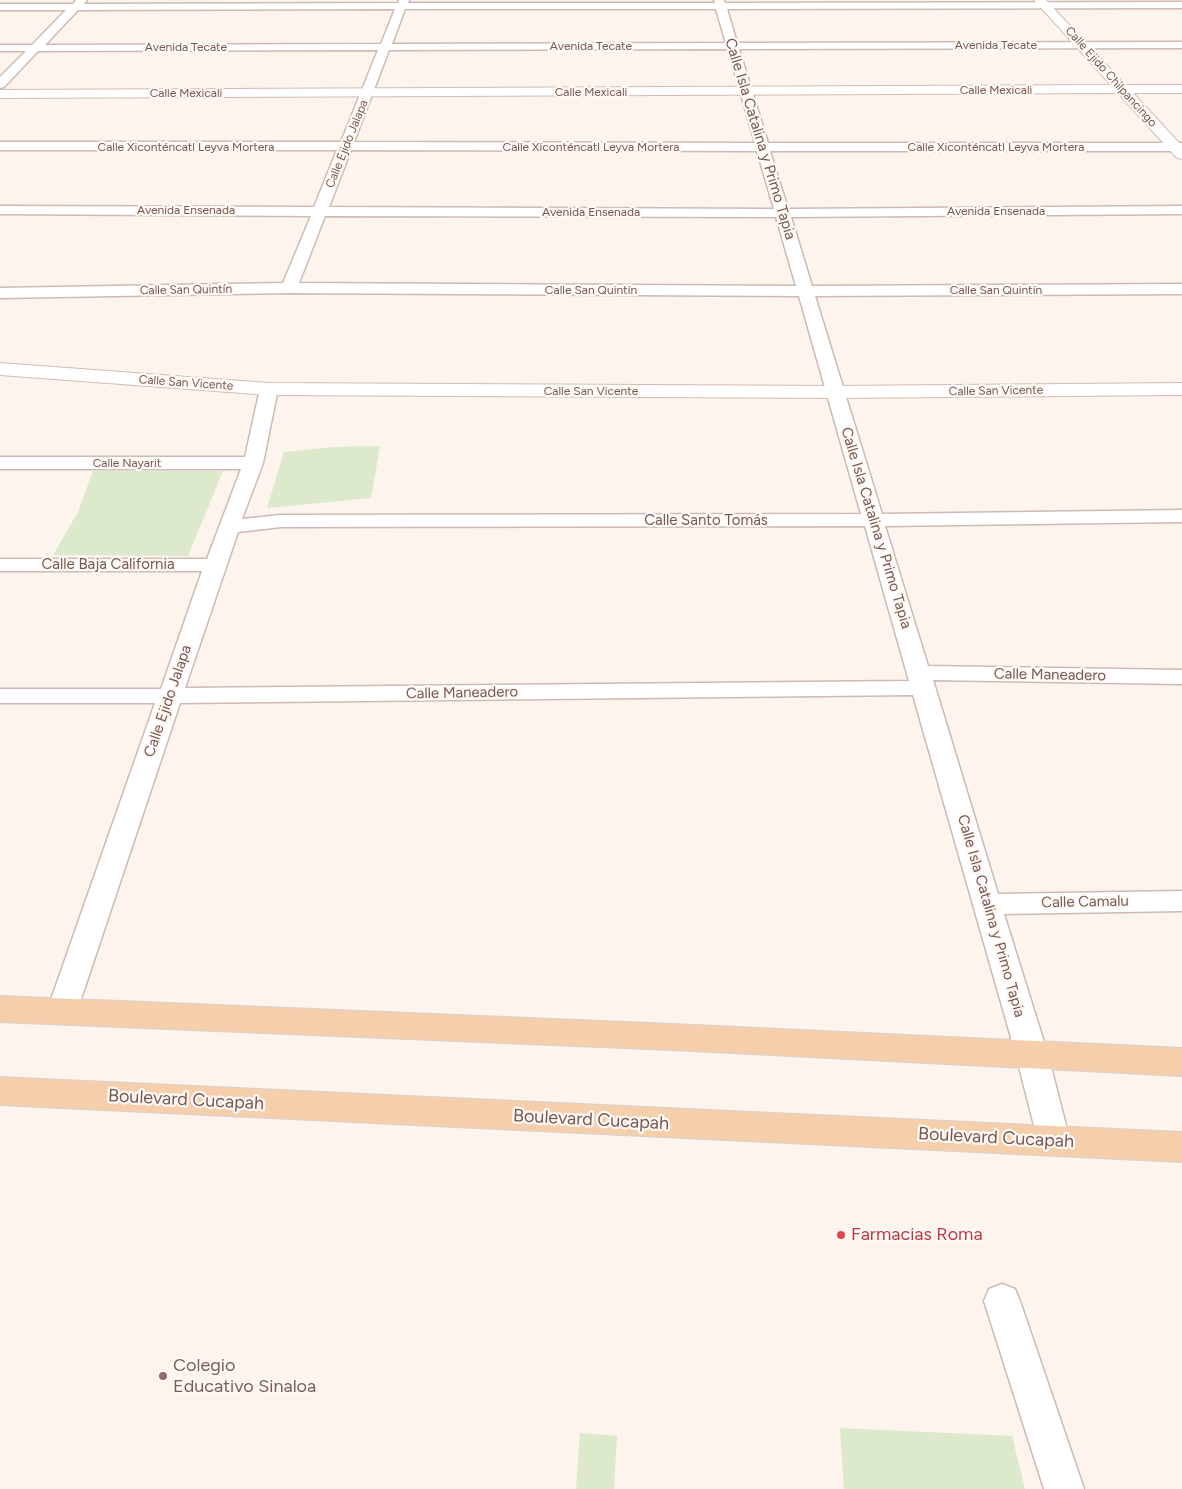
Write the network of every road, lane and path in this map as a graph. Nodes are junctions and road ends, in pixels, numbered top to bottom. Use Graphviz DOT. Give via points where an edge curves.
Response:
graph roads {
  1 [pos="80,3"];
  2 [pos="403,3"];
  3 [pos="720,3"];
  4 [pos="1042,3"];
  5 [pos="1182,5"];
  6 [pos="0,7"];
  7 [pos="1082,45"];
  8 [pos="1182,45"];
  9 [pos="386,46"];
  10 [pos="733,46"];
  11 [pos="0,48"];
  12 [pos="37,48"];
  13 [pos="0,84"];
  14 [pos="1122,89"];
  15 [pos="1182,89"];
  16 [pos="746,91"];
  17 [pos="367,93"];
  18 [pos="0,94"];
  19 [pos="0,146"];
  20 [pos="763,147"];
  21 [pos="345,148"];
  22 [pos="1180,150"];
  23 [pos="0,210"];
  24 [pos="321,210"];
  25 [pos="1182,210"];
  26 [pos="782,213"];
  27 [pos="290,288"];
  28 [pos="1182,289"];
  29 [pos="806,291"];
  30 [pos="0,293"];
  31 [pos="0,369"];
  32 [pos="1182,389"];
  33 [pos="268,390"];
  34 [pos="836,392"];
  35 [pos="0,463"];
  36 [pos="253,463"];
  37 [pos="1182,516"];
  38 [pos="874,520"];
  39 [pos="230,527"];
  40 [pos="0,565"];
  41 [pos="215,565"];
  42 [pos="1182,677"];
  43 [pos="921,681"];
  44 [pos="0,696"];
  45 [pos="170,696"];
  46 [pos="1182,901"];
  47 [pos="987,904"];
  48 [pos="0,1009"];
  49 [pos="62,1012"];
  50 [pos="1032,1055"];
  51 [pos="1182,1062"];
  52 [pos="0,1091"];
  53 [pos="1054,1141"];
  54 [pos="1182,1147"];
  55 [pos="1002,1301"];
  56 [pos="1064,1489"];
  1 -- 2 [label="street"];
  1 -- 6 [label="street"];
  1 -- 12 [label="street"];
  2 -- 3 [label="street"];
  2 -- 9 [label="street, Calle Ejido Jalapa"];
  3 -- 4 [label="street"];
  3 -- 10 [label="street, Calle Isla Catalina y Primo Tapia"];
  4 -- 5 [label="street"];
  4 -- 7 [label="street, Calle Ejido Chilpancingo"];
  7 -- 8 [label="street, Avenida Tecate"];
  7 -- 10 [label="street, Avenida Tecate"];
  7 -- 14 [label="street, Calle Ejido Chilpancingo"];
  9 -- 10 [label="street, Avenida Tecate"];
  9 -- 12 [label="street, Avenida Tecate"];
  9 -- 17 [label="street, Calle Ejido Jalapa"];
  10 -- 16 [label="street, Calle Isla Catalina y Primo Tapia"];
  11 -- 12 [label="street, Avenida Tecate"];
  12 -- 13 [label="street"];
  14 -- 15 [label="street, Calle Mexicali"];
  14 -- 16 [label="street, Calle Mexicali"];
  14 -- 22 [label="street, Calle Ejido Chilpancingo"];
  16 -- 17 [label="street, Calle Mexicali"];
  16 -- 20 [label="street, Calle Isla Catalina y Primo Tapia"];
  17 -- 18 [label="street, Calle Mexicali"];
  17 -- 21 [label="street, Calle Ejido Jalapa"];
  19 -- 21 [label="street, Calle Xiconténcatl Leyva Mortera"];
  20 -- 21 [label="street, Calle Xiconténcatl Leyva Mortera"];
  20 -- 22 [label="street, Calle Xiconténcatl Leyva Mortera"];
  20 -- 26 [label="street, Calle Isla Catalina y Primo Tapia"];
  21 -- 24 [label="street, Calle Ejido Jalapa"];
  23 -- 24 [label="street, Avenida Ensenada"];
  24 -- 26 [label="street, Avenida Ensenada"];
  24 -- 27 [label="street, Calle Ejido Jalapa"];
  25 -- 26 [label="street, Avenida Ensenada"];
  26 -- 29 [label="street, Calle Isla Catalina y Primo Tapia"];
  27 -- 29 [label="street, Calle San Quintín"];
  27 -- 30 [label="street, Calle San Quintín"];
  28 -- 29 [label="street, Calle San Quintín"];
  29 -- 34 [label="street, Calle Isla Catalina y Primo Tapia"];
  31 -- 33 [label="street, Calle San Vicente"];
  32 -- 34 [label="street, Calle San Vicente"];
  33 -- 34 [label="street, Calle San Vicente"];
  33 -- 36 [label="street, Calle Ejido Jalapa"];
  34 -- 38 [label="street, Calle Isla Catalina y Primo Tapia"];
  35 -- 36 [label="street, Calle Nayarit"];
  36 -- 39 [label="street, Calle Ejido Jalapa"];
  37 -- 38 [label="street, Calle Santo Tomás"];
  38 -- 39 [label="street, Calle Santo Tomás" via="280,521"];
  38 -- 43 [label="street, Calle Isla Catalina y Primo Tapia"];
  39 -- 41 [label="street, Calle Ejido Jalapa"];
  40 -- 41 [label="street, Calle Baja California"];
  41 -- 45 [label="street, Calle Ejido Jalapa"];
  42 -- 43 [label="street, Calle Maneadero"];
  43 -- 45 [label="street, Calle Maneadero"];
  43 -- 47 [label="street, Calle Isla Catalina y Primo Tapia"];
  44 -- 45 [label="street, Calle Maneadero"];
  45 -- 49 [label="street, Calle Ejido Jalapa"];
  46 -- 47 [label="street, Calle Camalu"];
  47 -- 50 [label="street, Calle Isla Catalina y Primo Tapia"];
  48 -- 49 [label="main road"];
  49 -- 50 [label="main road" via="663,1036"];
  50 -- 51 [label="main road"];
  50 -- 53 [label="street, Calle Isla Catalina y Primo Tapia"];
  52 -- 53 [label="main road, Boulevard Cucapah"];
  53 -- 54 [label="main road, Boulevard Cucapah"];
  55 -- 56 [label="street"];
}
